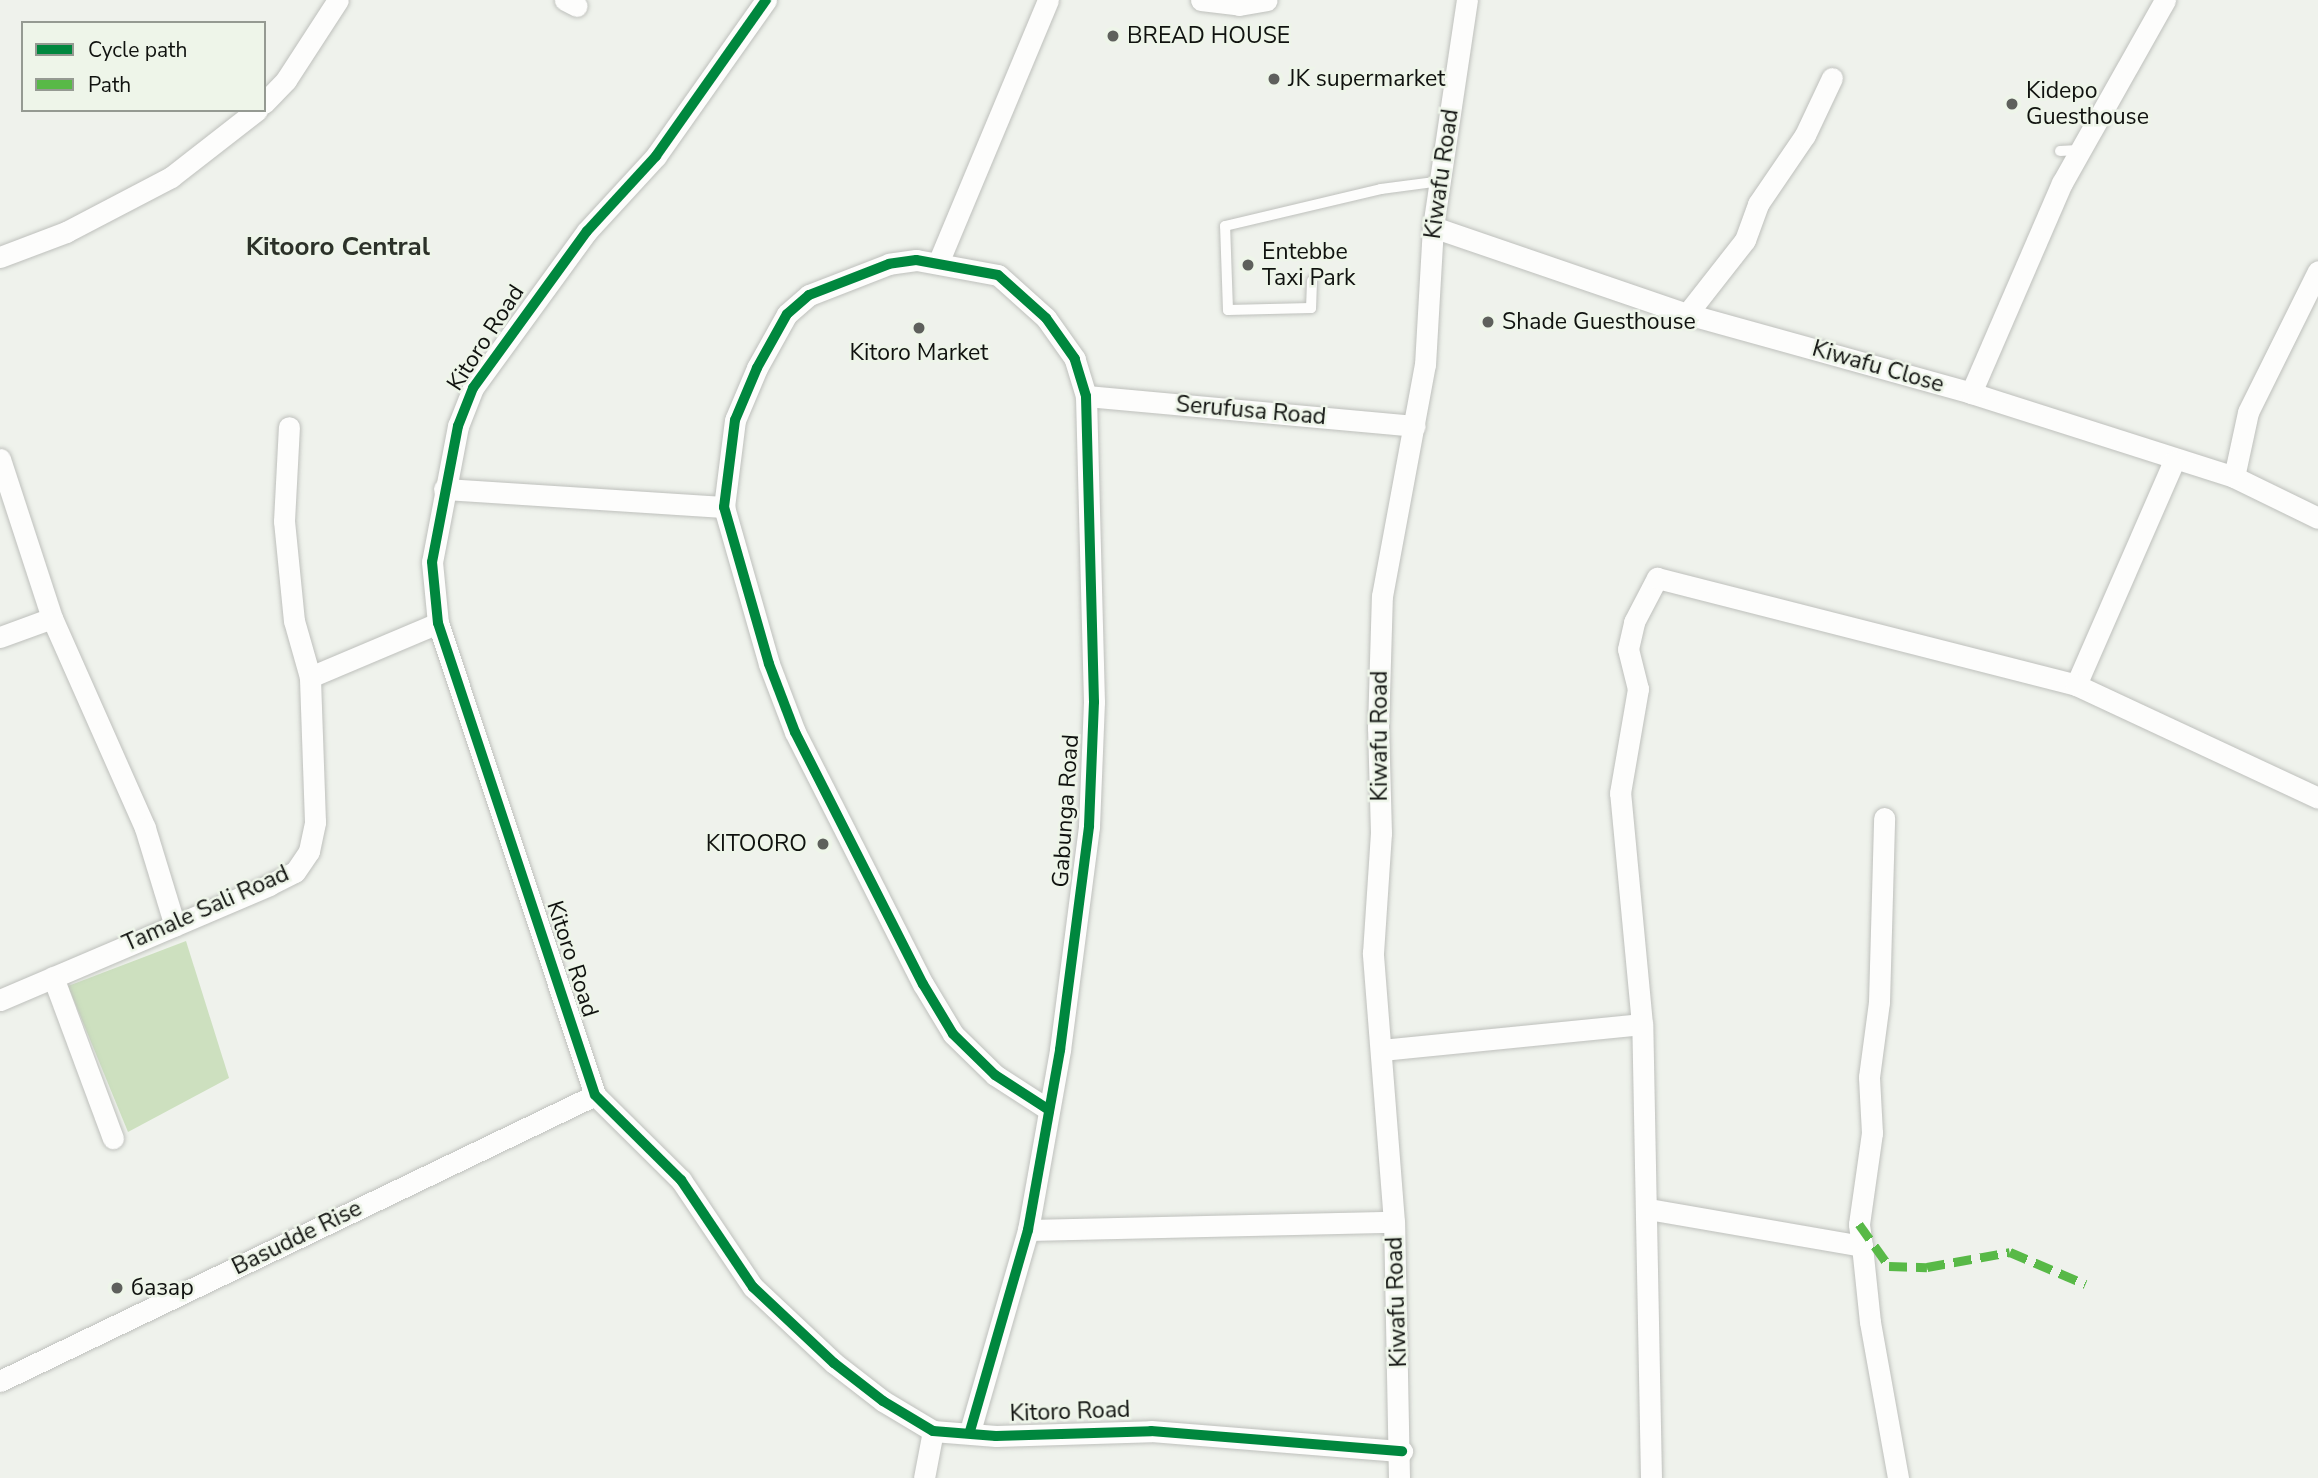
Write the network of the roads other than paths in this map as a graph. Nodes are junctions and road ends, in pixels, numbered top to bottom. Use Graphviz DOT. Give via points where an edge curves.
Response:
graph roads {
  1 [pos="338,0"];
  2 [pos="766,0"];
  3 [pos="1048,0"];
  4 [pos="1201,0"];
  5 [pos="1267,0"];
  6 [pos="1468,0"];
  7 [pos="2165,0"];
  8 [pos="1832,78"];
  9 [pos="266,101"];
  10 [pos="254,112"];
  11 [pos="2082,150"];
  12 [pos="2060,151"];
  13 [pos="1442,181"];
  14 [pos="1433,227"];
  15 [pos="0,257"];
  16 [pos="939,263"];
  17 [pos="2318,271"];
  18 [pos="1312,281"];
  19 [pos="1688,314"];
  20 [pos="1971,393"];
  21 [pos="1086,396"];
  22 [pos="1415,426"];
  23 [pos="289,427"];
  24 [pos="0,459"];
  25 [pos="2174,461"];
  26 [pos="2234,477"];
  27 [pos="444,489"];
  28 [pos="724,508"];
  29 [pos="2318,518"];
  30 [pos="52,618"];
  31 [pos="438,623"];
  32 [pos="0,637"];
  33 [pos="310,677"];
  34 [pos="2076,685"];
  35 [pos="2318,797"];
  36 [pos="1884,818"];
  37 [pos="175,926"];
  38 [pos="53,977"];
  39 [pos="0,1000"];
  40 [pos="1642,1024"];
  41 [pos="1382,1050"];
  42 [pos="595,1095"];
  43 [pos="1049,1110"];
  44 [pos="113,1138"];
  45 [pos="1648,1209"];
  46 [pos="1394,1222"];
  47 [pos="1028,1230"];
  48 [pos="1862,1246"];
  49 [pos="0,1381"];
  50 [pos="933,1431"];
  51 [pos="970,1431"];
  52 [pos="1402,1451"];
  53 [pos="924,1478"];
  54 [pos="1399,1478"];
  55 [pos="1651,1478"];
  56 [pos="1898,1478"];
  1 -- 9 [label="street" via="278,91"];
  2 -- 27 [label="street, Kitoro Road" via="656,156 587,231 473,388 458,426"];
  3 -- 16 [label="street"];
  4 -- 5 [label="street" via="1240,5"];
  6 -- 13 [label="street, Kiwafu Road"];
  7 -- 11 [label="street"];
  8 -- 19 [label="street" via="1805,135 1758,204 1745,240"];
  10 -- 15 [label="street" via="158,184 66,232"];
  11 -- 12 [label="lane"];
  11 -- 20 [label="street" via="1996,329"];
  13 -- 14 [label="street, Kiwafu Road"];
  13 -- 18 [label="lane" via="1381,189 1225,226 1228,310 1311,308"];
  14 -- 19 [label="street, Kiwafu Close"];
  14 -- 22 [label="street, Kiwafu Road" via="1425,365"];
  16 -- 21 [label="street, Gabunga Road" via="998,275 1046,317 1075,359"];
  16 -- 28 [label="street" via="889,264 809,295 788,314 757,368 735,420"];
  17 -- 26 [label="street" via="2248,412"];
  19 -- 20 [label="street, Kiwafu Close"];
  20 -- 25 [label="street, Kiwafu Close"];
  21 -- 22 [label="street, Serufusa Road"];
  21 -- 43 [label="street, Gabunga Road" via="1094,702 1089,826"];
  22 -- 41 [label="street, Kiwafu Road" via="1382,596 1381,833 1373,953"];
  23 -- 33 [label="street, Tamale Sali Road" via="284,521 287,563 294,621"];
  24 -- 30 [label="street"];
  25 -- 26 [label="street, Kiwafu Close"];
  25 -- 34 [label="street"];
  26 -- 29 [label="street, Kiwafu Close"];
  27 -- 28 [label="street"];
  27 -- 31 [label="street, Kitoro Road" via="432,562"];
  28 -- 43 [label="street" via="747,596 795,732 923,984 961,1042 995,1075"];
  30 -- 32 [label="street"];
  30 -- 37 [label="street" via="145,828"];
  31 -- 33 [label="street"];
  31 -- 42 [label="street, Kitoro Road"];
  33 -- 37 [label="street, Tamale Sali Road" via="315,822 309,851 295,872"];
  34 -- 35 [label="street"];
  34 -- 40 [label="street" via="1657,578 1634,622 1628,649 1638,689 1620,793"];
  36 -- 48 [label="street" via="1879,1002 1870,1077 1872,1133 1859,1224"];
  37 -- 38 [label="street, Tamale Sali Road"];
  38 -- 39 [label="street, Tamale Sali Road"];
  38 -- 44 [label="street"];
  40 -- 41 [label="street"];
  40 -- 45 [label="street"];
  41 -- 46 [label="street, Kiwafu Road"];
  42 -- 49 [label="street, Basudde Rise"];
  42 -- 50 [label="street, Kitoro Road" via="681,1180 753,1287 834,1363 883,1401"];
  43 -- 47 [label="street, Gabunga Road"];
  45 -- 48 [label="street"];
  45 -- 55 [label="street" via="1646,1423"];
  46 -- 47 [label="street"];
  46 -- 52 [label="street, Kiwafu Road"];
  47 -- 51 [label="street, Gabunga Road"];
  48 -- 56 [label="street" via="1870,1322"];
  50 -- 51 [label="street, Kitoro Road"];
  50 -- 53 [label="street"];
  51 -- 52 [label="street, Kitoro Road" via="1009,1436 1151,1431"];
  52 -- 54 [label="street, Kiwafu Road"];
}
